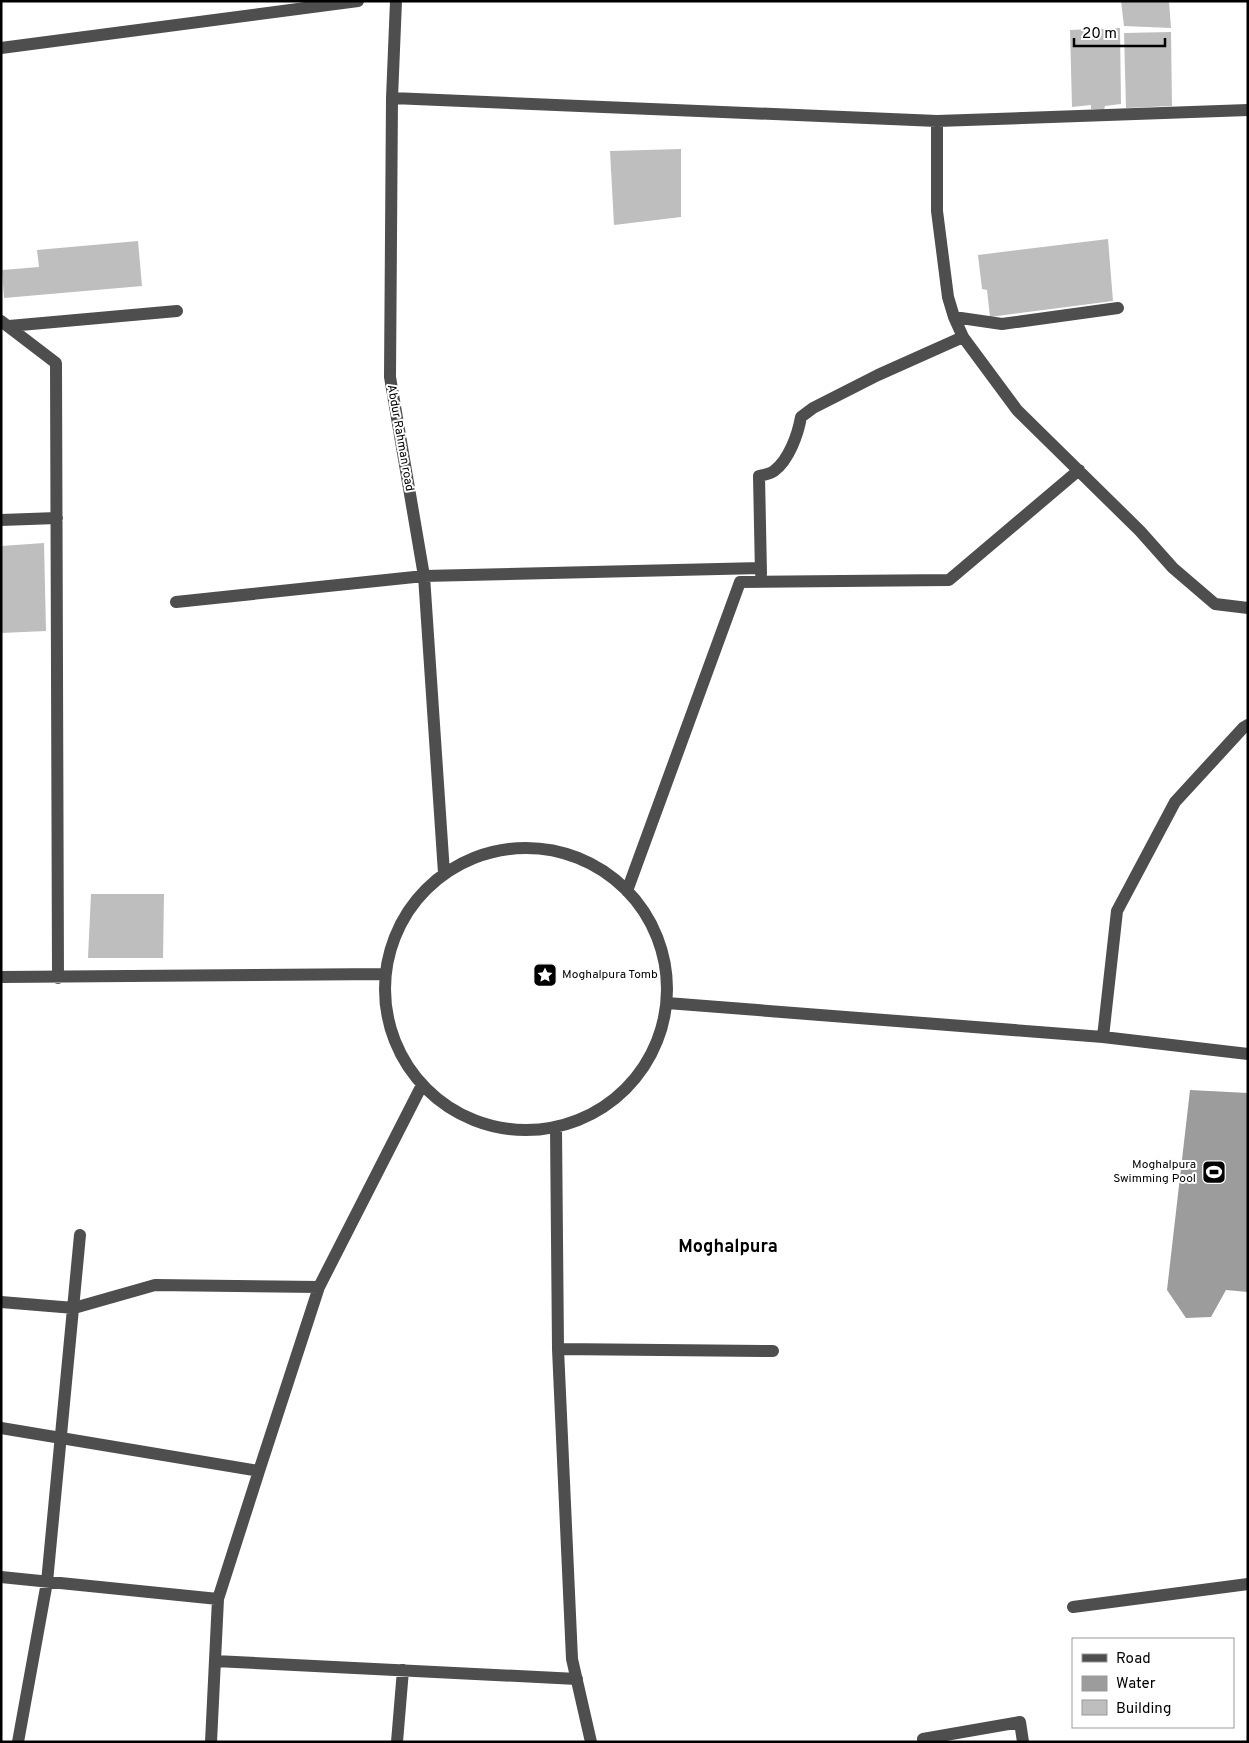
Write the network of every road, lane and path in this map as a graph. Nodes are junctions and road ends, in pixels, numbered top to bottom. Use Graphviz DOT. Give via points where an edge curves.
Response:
graph roads {
  1 [pos="358,1"];
  2 [pos="396,1"];
  3 [pos="1,48"];
  4 [pos="392,98"];
  5 [pos="1248,110"];
  6 [pos="937,121"];
  7 [pos="1118,308"];
  8 [pos="177,311"];
  9 [pos="954,317"];
  10 [pos="5,324"];
  11 [pos="963,337"];
  12 [pos="1078,470"];
  13 [pos="57,518"];
  14 [pos="1,520"];
  15 [pos="761,568"];
  16 [pos="424,576"];
  17 [pos="762,582"];
  18 [pos="176,602"];
  19 [pos="1248,608"];
  20 [pos="1248,725"];
  21 [pos="444,873"];
  22 [pos="627,891"];
  23 [pos="385,974"];
  24 [pos="1,977"];
  25 [pos="58,978"];
  26 [pos="667,1003"];
  27 [pos="1104,1036"];
  28 [pos="1248,1054"];
  29 [pos="422,1085"];
  30 [pos="556,1128"];
  31 [pos="80,1235"];
  32 [pos="319,1287"];
  33 [pos="1,1302"];
  34 [pos="74,1308"];
  35 [pos="558,1349"];
  36 [pos="773,1351"];
  37 [pos="1,1428"];
  38 [pos="61,1438"];
  39 [pos="259,1471"];
  40 [pos="1,1577"];
  41 [pos="47,1582"];
  42 [pos="1248,1584"];
  43 [pos="218,1599"];
  44 [pos="1073,1607"];
  45 [pos="215,1661"];
  46 [pos="403,1670"];
  47 [pos="577,1679"];
  48 [pos="18,1742"];
  49 [pos="210,1742"];
  50 [pos="397,1742"];
  51 [pos="592,1742"];
  52 [pos="924,1742"];
  53 [pos="1023,1742"];
  1 -- 3 [label="street"];
  2 -- 4 [label="street, Abdur Rahman road"];
  4 -- 6 [label="street"];
  4 -- 16 [label="street, Abdur Rahman road" via="390,377"];
  5 -- 6 [label="street"];
  6 -- 9 [label="street" via="937,211 948,297"];
  7 -- 9 [label="street" via="1002,324"];
  8 -- 10 [label="street"];
  9 -- 11 [label="street"];
  10 -- 13 [label="street" via="56,362"];
  11 -- 12 [label="street" via="1018,410"];
  11 -- 15 [label="street" via="878,375 801,417 787,456 774,471 759,476"];
  12 -- 17 [label="street" via="949,580"];
  12 -- 19 [label="street" via="1140,530 1173,568 1215,604"];
  13 -- 14 [label="street"];
  13 -- 25 [label="street"];
  15 -- 16 [label="street"];
  15 -- 17 [label="street"];
  16 -- 18 [label="street"];
  16 -- 21 [label="street, Abdur Rahman road"];
  17 -- 22 [label="street" via="740,582"];
  20 -- 27 [label="street" via="1175,802 1117,912"];
  21 -- 22 [label="street" via="480,855 519,848 558,851 596,866"];
  21 -- 23 [label="street" via="415,900 395,935"];
  22 -- 26 [label="street" via="651,924 665,962"];
  23 -- 25 [label="street"];
  23 -- 29 [label="street" via="387,1014 399,1052"];
  24 -- 25 [label="street"];
  26 -- 27 [label="street"];
  26 -- 30 [label="street" via="656,1046 632,1084 598,1112"];
  27 -- 28 [label="street"];
  29 -- 30 [label="street" via="460,1115 488,1124 507,1130"];
  29 -- 32 [label="street"];
  30 -- 35 [label="street"];
  31 -- 34 [label="street"];
  32 -- 34 [label="street" via="154,1285"];
  32 -- 39 [label="street"];
  33 -- 34 [label="street"];
  34 -- 38 [label="street"];
  35 -- 36 [label="street"];
  35 -- 47 [label="street" via="572,1659"];
  37 -- 38 [label="street"];
  38 -- 39 [label="street"];
  38 -- 41 [label="street"];
  39 -- 43 [label="street"];
  40 -- 41 [label="street"];
  41 -- 43 [label="street"];
  41 -- 48 [label="street"];
  42 -- 44 [label="street"];
  43 -- 45 [label="street"];
  45 -- 46 [label="street"];
  45 -- 49 [label="street"];
  46 -- 47 [label="street"];
  46 -- 50 [label="street"];
  47 -- 51 [label="street"];
  52 -- 53 [label="street" via="923,1739 1020,1722"];
}
